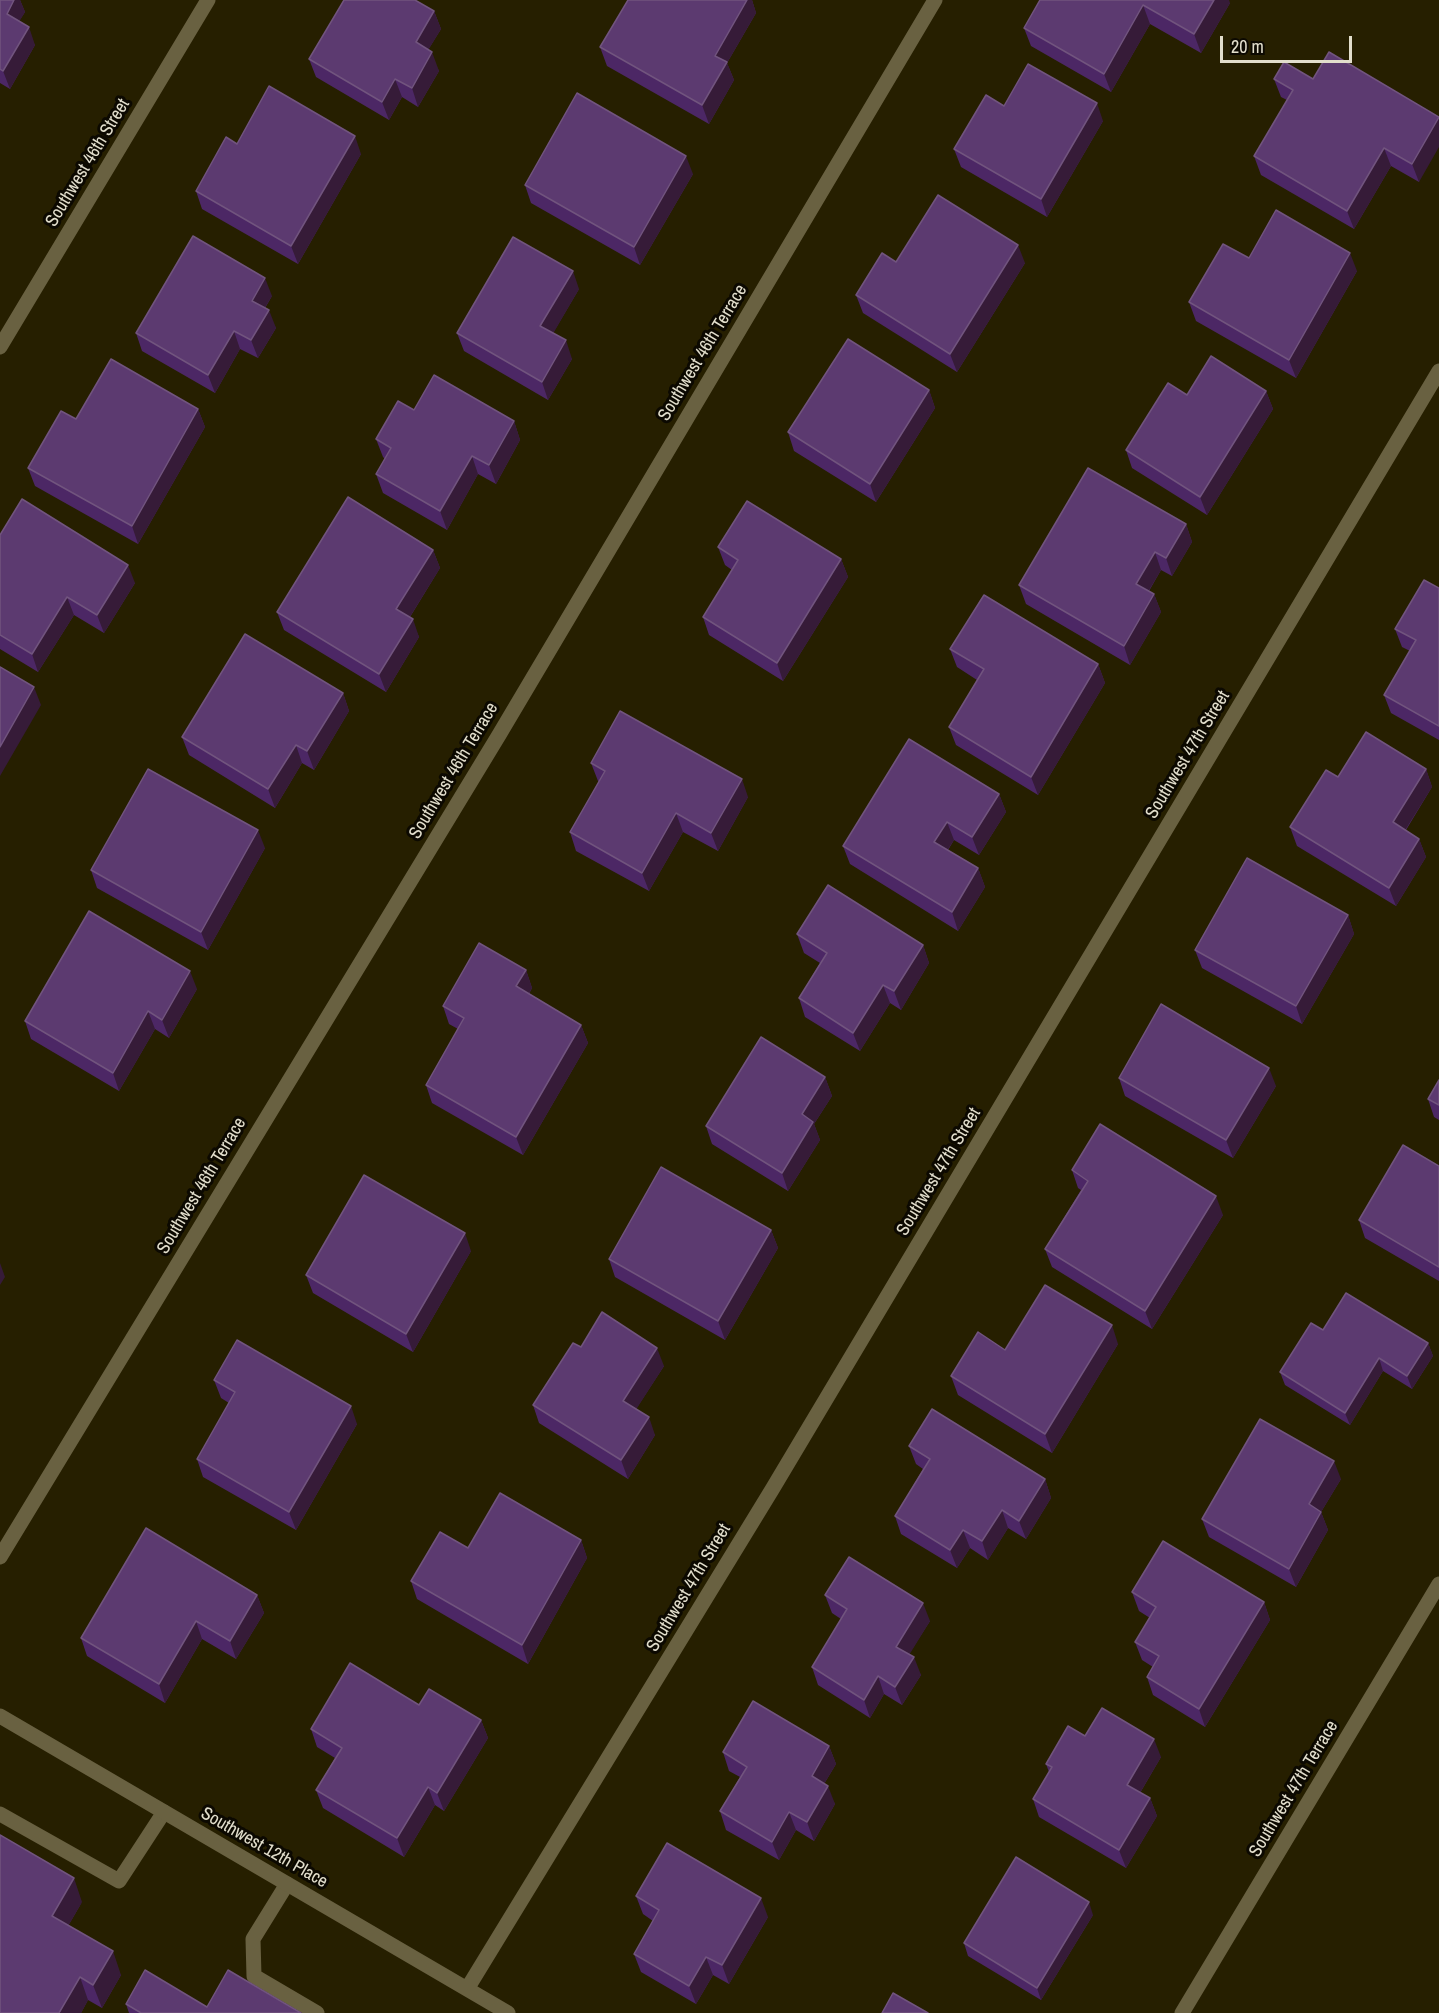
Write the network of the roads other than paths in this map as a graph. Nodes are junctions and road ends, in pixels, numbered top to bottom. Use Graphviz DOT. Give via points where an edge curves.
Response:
graph roads {
  1 [pos="208,0"];
  2 [pos="934,0"];
  3 [pos="0,347"];
  4 [pos="1439,371"];
  5 [pos="0,1557"];
  6 [pos="1439,1584"];
  7 [pos="0,1716"];
  8 [pos="164,1812"];
  9 [pos="0,1814"];
  10 [pos="287,1884"];
  11 [pos="467,1989"];
  12 [pos="317,2013"];
  13 [pos="508,2013"];
  14 [pos="1182,2013"];
  1 -- 3 [label="street, Southwest 46th Street"];
  2 -- 5 [label="street, Southwest 46th Terrace" via="505,725"];
  4 -- 11 [label="street, Southwest 47th Street" via="773,1488"];
  6 -- 14 [label="street, Southwest 47th Terrace"];
  7 -- 8 [label="street, Southwest 12th Place"];
  8 -- 9 [label="street" via="119,1881"];
  8 -- 10 [label="street, Southwest 12th Place"];
  10 -- 11 [label="street, Southwest 12th Place"];
  10 -- 12 [label="street" via="254,1939 255,1976"];
  11 -- 13 [label="street, Southwest 12th Place"];
}
